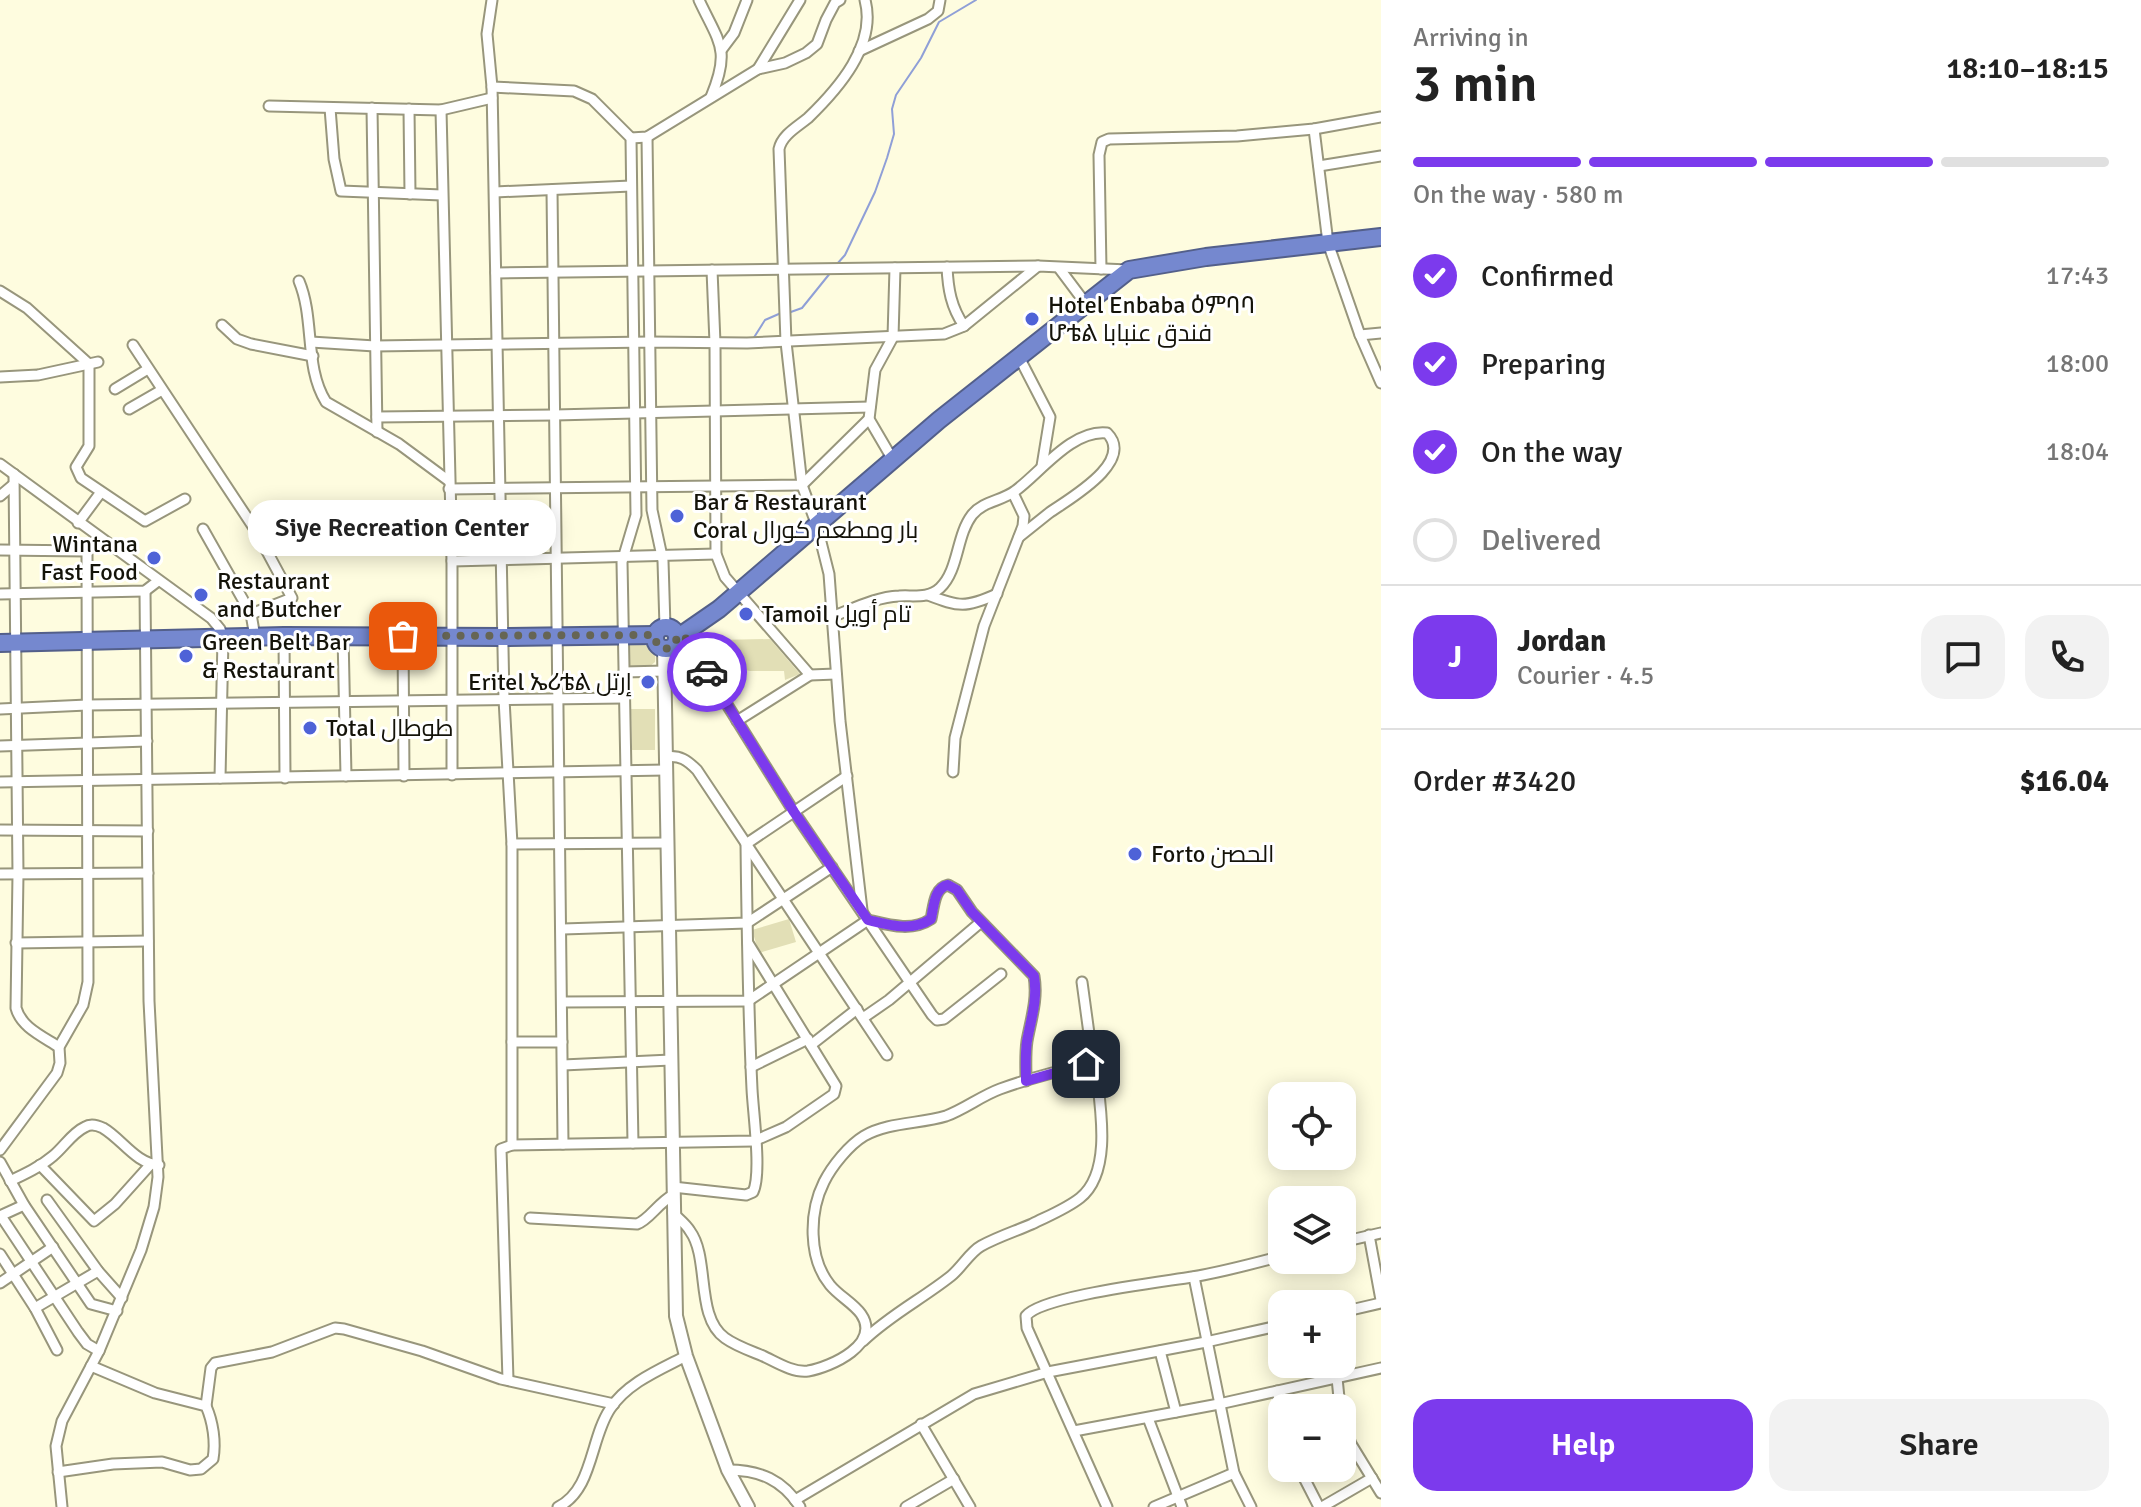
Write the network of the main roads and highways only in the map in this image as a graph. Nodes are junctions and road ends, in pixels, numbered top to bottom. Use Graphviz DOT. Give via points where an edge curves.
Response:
graph roads {
  1 [pos="1381,237"];
  2 [pos="669,637"];
  3 [pos="7,643"];
  4 [pos="748,1507"];
  1 -- 2 [label="highway" via="1129,270 739,592"];
  2 -- 3 [label="highway" via="343,635"];
  2 -- 4 [label="main road" via="665,671 676,1316 728,1470"];
}
